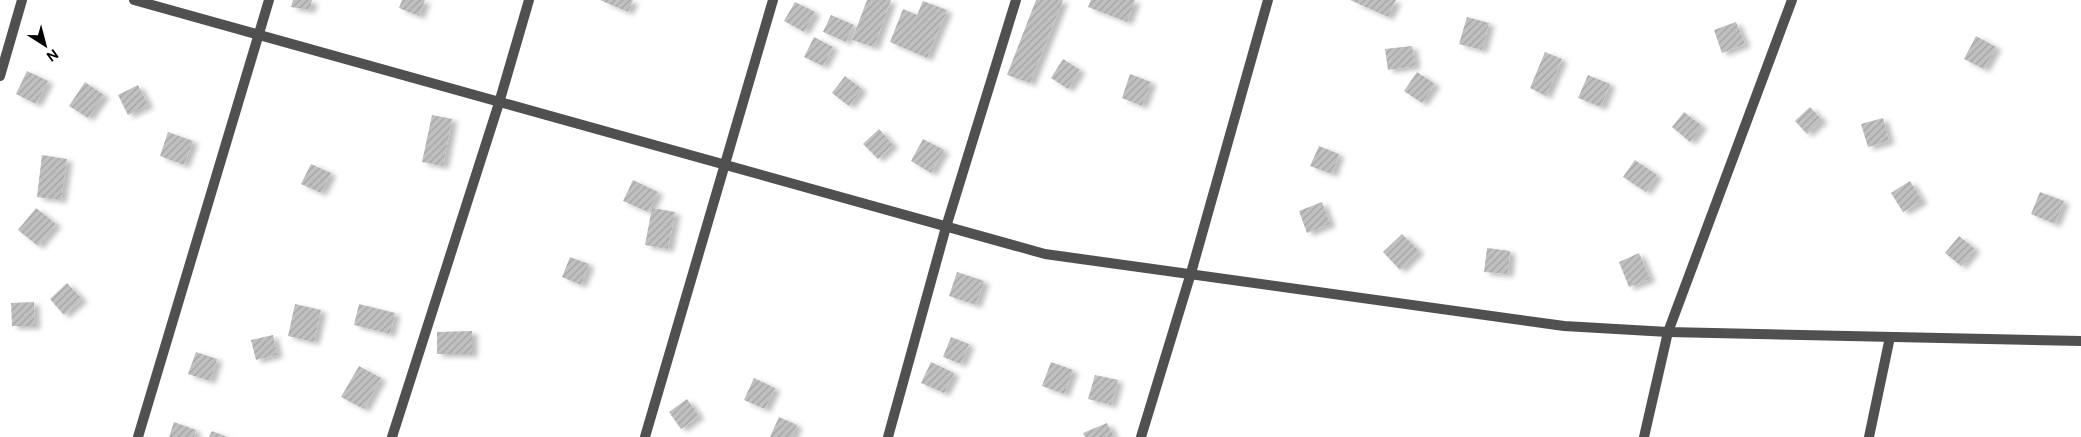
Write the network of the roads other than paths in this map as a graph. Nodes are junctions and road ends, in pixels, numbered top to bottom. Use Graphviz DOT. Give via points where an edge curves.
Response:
graph roads {
  1 [pos="22,0"];
  2 [pos="134,0"];
  3 [pos="269,0"];
  4 [pos="529,0"];
  5 [pos="773,0"];
  6 [pos="1016,0"];
  7 [pos="1268,0"];
  8 [pos="1792,0"];
  9 [pos="258,35"];
  10 [pos="0,76"];
  11 [pos="499,103"];
  12 [pos="724,165"];
  13 [pos="946,227"];
  14 [pos="1191,273"];
  15 [pos="1668,332"];
  16 [pos="1890,337"];
  17 [pos="2081,341"];
  18 [pos="138,437"];
  19 [pos="392,437"];
  20 [pos="645,437"];
  21 [pos="888,437"];
  22 [pos="1141,437"];
  23 [pos="1644,437"];
  24 [pos="1869,437"];
  1 -- 10 [label="street"];
  2 -- 9 [label="street"];
  3 -- 9 [label="street"];
  4 -- 11 [label="street"];
  5 -- 12 [label="street"];
  6 -- 13 [label="street"];
  7 -- 14 [label="street"];
  8 -- 15 [label="street"];
  9 -- 11 [label="street"];
  9 -- 18 [label="street"];
  11 -- 12 [label="street"];
  11 -- 19 [label="street"];
  12 -- 13 [label="street"];
  12 -- 20 [label="street"];
  13 -- 14 [label="street" via="1045,254"];
  13 -- 21 [label="street"];
  14 -- 15 [label="street" via="1564,326"];
  14 -- 22 [label="street"];
  15 -- 16 [label="street"];
  15 -- 23 [label="street"];
  16 -- 17 [label="street"];
  16 -- 24 [label="street"];
}
